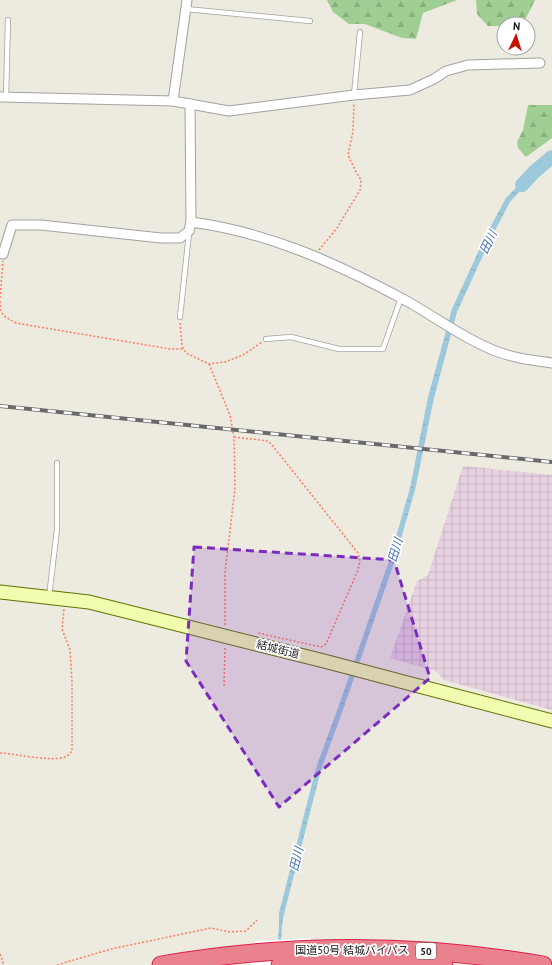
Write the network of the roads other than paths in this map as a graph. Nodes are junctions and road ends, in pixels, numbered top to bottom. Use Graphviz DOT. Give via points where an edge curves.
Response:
graph roads {
  1 [pos="186,5"];
  2 [pos="8,20"];
  3 [pos="310,21"];
  4 [pos="360,32"];
  5 [pos="540,63"];
  6 [pos="354,95"];
  7 [pos="3,97"];
  8 [pos="173,101"];
  9 [pos="190,104"];
  10 [pos="190,227"];
  11 [pos="2,253"];
  12 [pos="401,298"];
  13 [pos="180,317"];
  14 [pos="266,339"];
  15 [pos="552,363"];
  16 [pos="57,463"];
  17 [pos="0,592"];
  18 [pos="49,597"];
  19 [pos="552,721"];
  20 [pos="307,956"];
  21 [pos="161,965"];
  22 [pos="280,965"];
  23 [pos="444,965"];
  24 [pos="543,965"];
  1 -- 3 [label="lane"];
  1 -- 8 [label="street"];
  2 -- 7 [label="lane"];
  4 -- 6 [label="lane"];
  5 -- 6 [label="street" via="468,65 446,71 410,90"];
  6 -- 9 [label="street" via="229,110"];
  7 -- 8 [label="street"];
  8 -- 9 [label="street"];
  9 -- 10 [label="street"];
  10 -- 11 [label="street" via="180,238 161,238 41,225 12,225"];
  10 -- 12 [label="street" via="220,226 261,237 314,256"];
  10 -- 13 [label="lane"];
  12 -- 14 [label="lane" via="383,349 339,349 291,337"];
  12 -- 15 [label="street" via="493,350 515,357"];
  16 -- 18 [label="lane" via="57,529"];
  17 -- 18 [label="street, 結城街道"];
  18 -- 19 [label="street, 結城街道" via="89,602 226,634"];
  20 -- 21 [label="highway, 国道50号 結城バイパス / 50" via="252,952"];
  20 -- 22 [label="highway, 国道50号 結城バイパス / 50"];
  20 -- 23 [label="highway, 国道50号 結城バイパス / 50" via="344,962"];
  20 -- 24 [label="highway, 国道50号 結城バイパス / 50" via="371,948 465,954"];
}
